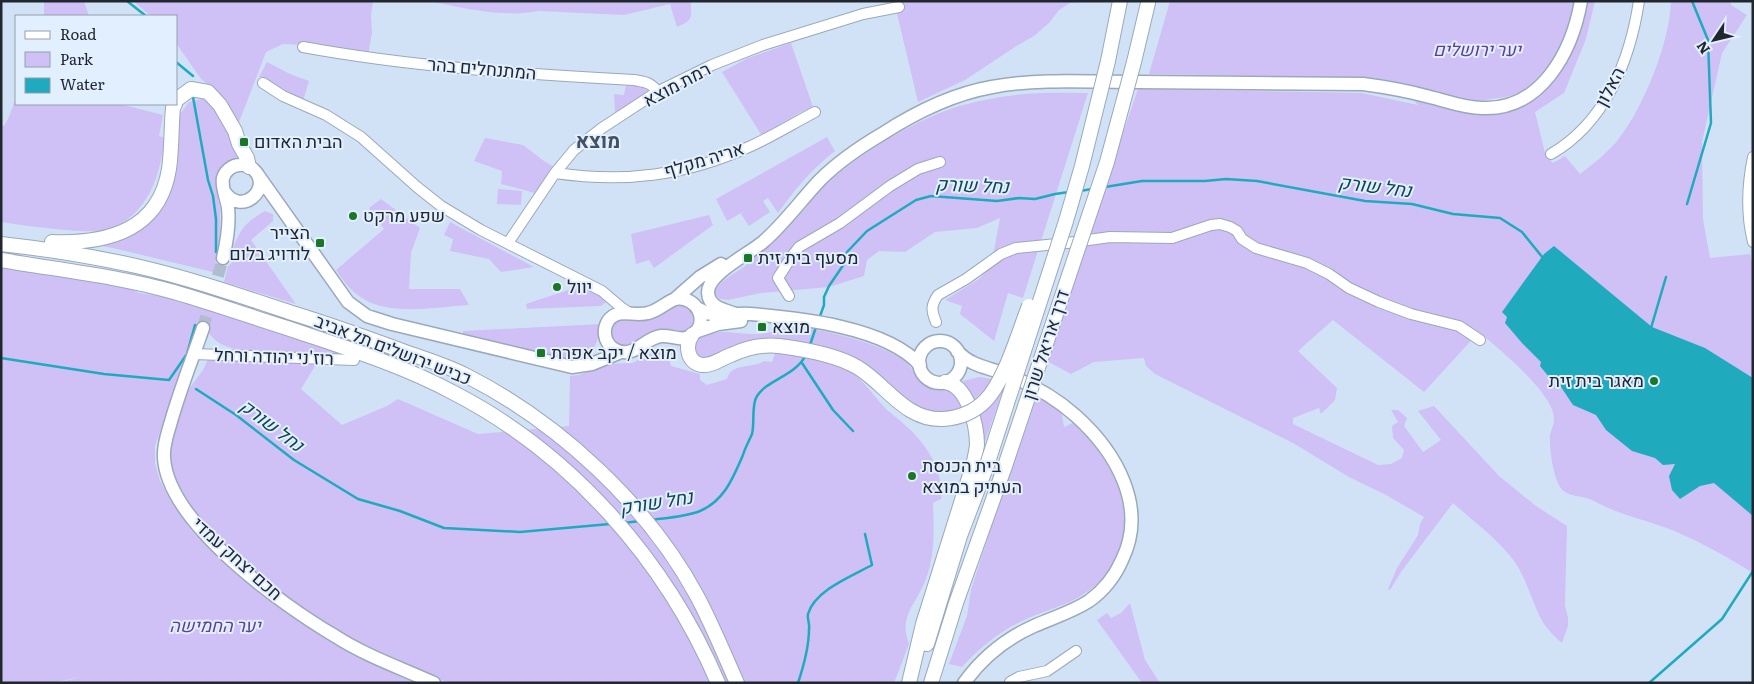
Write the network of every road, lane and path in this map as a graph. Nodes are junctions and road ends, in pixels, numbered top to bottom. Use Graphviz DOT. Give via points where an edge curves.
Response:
graph roads {
  1 [pos="1120,1"];
  2 [pos="1581,1"];
  3 [pos="1639,1"];
  4 [pos="1148,3"];
  5 [pos="899,7"];
  6 [pos="303,47"];
  7 [pos="263,83"];
  8 [pos="658,92"];
  9 [pos="178,99"];
  10 [pos="178,100"];
  11 [pos="174,105"];
  12 [pos="816,112"];
  13 [pos="1551,154"];
  14 [pos="1753,157"];
  15 [pos="940,162"];
  16 [pos="235,166"];
  17 [pos="254,171"];
  18 [pos="556,173"];
  19 [pos="224,191"];
  20 [pos="248,201"];
  21 [pos="286,213"];
  22 [pos="789,214"];
  23 [pos="1066,221"];
  24 [pos="227,237"];
  25 [pos="1753,242"];
  26 [pos="1,243"];
  27 [pos="508,243"];
  28 [pos="224,258"];
  29 [pos="1,260"];
  30 [pos="728,267"];
  31 [pos="602,291"];
  32 [pos="789,296"];
  33 [pos="674,299"];
  34 [pos="697,308"];
  35 [pos="631,314"];
  36 [pos="736,314"];
  37 [pos="784,319"];
  38 [pos="936,322"];
  39 [pos="607,326"];
  40 [pos="203,328"];
  41 [pos="694,333"];
  42 [pos="1480,340"];
  43 [pos="891,344"];
  44 [pos="927,346"];
  45 [pos="957,351"];
  46 [pos="621,352"];
  47 [pos="194,354"];
  48 [pos="354,360"];
  49 [pos="920,365"];
  50 [pos="582,366"];
  51 [pos="1006,374"];
  52 [pos="951,378"];
  53 [pos="1076,651"];
  54 [pos="1009,680"];
  55 [pos="434,683"];
  56 [pos="718,683"];
  57 [pos="737,683"];
  58 [pos="909,683"];
  59 [pos="914,683"];
  60 [pos="932,683"];
  61 [pos="964,683"];
  1 -- 23 [label="highway, דרך אריאל שרון, bridge" via="1108,61"];
  2 -- 22 [label="main road" via="1572,32 1550,77 1531,95 1508,106 1466,106 1363,84 1059,82 992,87 932,105 863,145 832,168"];
  3 -- 13 [label="street, האלון" via="1630,43 1614,86 1591,121"];
  4 -- 60 [label="highway, דרך אריאל שרון, bridge" via="1107,162 956,603"];
  5 -- 8 [label="street, רמת מוצא" via="863,14 763,45"];
  6 -- 8 [label="street, המתנחלים בהר" via="487,71 634,80 648,83"];
  7 -- 27 [label="street" via="361,136 441,206"];
  8 -- 18 [label="street, רמת מוצא" via="587,139"];
  9 -- 17 [label="highway" via="191,89 208,92 232,123"];
  10 -- 16 [label="street" via="195,93 206,95 215,102 235,137 239,154"];
  11 -- 26 [label="highway" via="166,183 154,208 145,218 123,232 100,239 69,243"];
  12 -- 18 [label="street, אריה מקלף" via="749,147 692,168 628,178"];
  14 -- 25 [label="street" via="1748,207"];
  15 -- 32 [label="street" via="918,169 799,247 778,278"];
  16 -- 17 [label="main road" via="243,165"];
  16 -- 19 [label="main road" via="224,175"];
  17 -- 20 [label="main road" via="259,190"];
  17 -- 21 [label="main road"];
  18 -- 27 [label="street, רמת מוצא"];
  19 -- 20 [label="main road" via="235,201"];
  19 -- 24 [label="main road" via="228,210"];
  20 -- 21 [label="main road" via="268,199"];
  20 -- 24 [label="main road" via="236,214"];
  21 -- 50 [label="main road" via="339,290 352,306 367,316 566,366"];
  22 -- 30 [label="main road" via="762,242"];
  22 -- 33 [label="main road"];
  23 -- 41 [label="highway, bridge" via="1006,365 992,392 968,414 943,419 914,414 856,367 837,359 788,348 753,347 701,365 688,353 688,342"];
  23 -- 59 [label="highway, דרך אריאל שרון, bridge"];
  24 -- 28 [label="main road"];
  26 -- 57 [label="highway, כביש ירושלים תל אביב" via="64,252 176,276 358,334 451,369 518,406 557,435 644,518 696,595"];
  27 -- 31 [label="street"];
  29 -- 56 [label="highway, כביש ירושלים תל אביב" via="172,292 339,345 465,398 518,432 552,459 613,518 641,551 692,627"];
  30 -- 34 [label="main road" via="702,286 695,304"];
  30 -- 36 [label="main road" via="714,278 708,294 714,306"];
  31 -- 35 [label="street"];
  31 -- 39 [label="street" via="610,303"];
  33 -- 34 [label="main road" via="687,300"];
  33 -- 35 [label="main road" via="649,313"];
  34 -- 36 [label="main road" via="711,314"];
  34 -- 41 [label="main road" via="700,319"];
  35 -- 39 [label="main road" via="619,313"];
  36 -- 37 [label="main road"];
  37 -- 41 [label="main road" via="733,321"];
  37 -- 43 [label="main road" via="831,325"];
  38 -- 42 [label="street" via="931,312 938,295 1008,250 1110,237 1172,238 1220,224 1237,231 1242,239 1256,248 1307,263 1379,302 1459,326"];
  39 -- 46 [label="main road" via="608,344"];
  39 -- 50 [label="main road" via="596,355"];
  40 -- 47 [label="main road, חכם יצחק עמדי"];
  41 -- 46 [label="main road" via="680,339 655,337 634,351"];
  43 -- 44 [label="main road"];
  43 -- 49 [label="main road"];
  44 -- 45 [label="main road" via="941,342 950,344"];
  44 -- 49 [label="main road" via="920,356"];
  45 -- 51 [label="main road" via="967,361"];
  45 -- 52 [label="main road" via="961,361"];
  46 -- 50 [label="main road"];
  47 -- 48 [label="street, רוז'ני יהודה ורחל"];
  47 -- 55 [label="main road, חכם יצחק עמדי" via="176,402 164,450 169,482 186,512 246,572 311,621 364,652"];
  49 -- 52 [label="main road" via="923,374 935,382"];
  51 -- 52 [label="main road" via="976,372"];
  51 -- 61 [label="main road" via="1052,398 1076,416 1110,456 1130,499 1130,538 1124,557 1110,581 1088,602 1001,645 974,669"];
  52 -- 58 [label="highway" via="969,406 976,429 976,455 930,600"];
  53 -- 54 [label="street" via="1047,670"];
}
